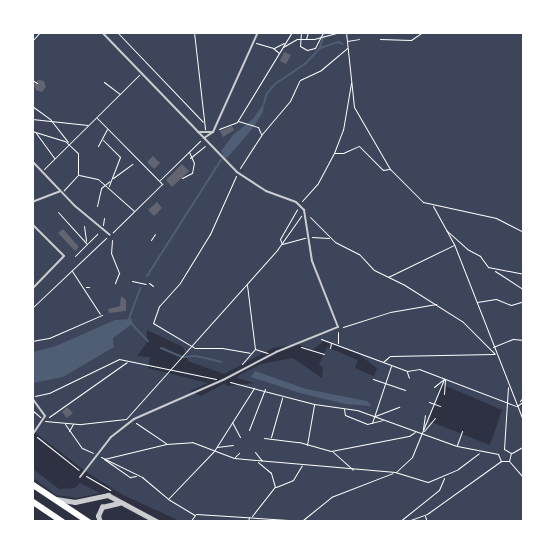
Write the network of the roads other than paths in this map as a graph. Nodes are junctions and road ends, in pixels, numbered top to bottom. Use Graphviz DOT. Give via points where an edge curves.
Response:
graph roads {
  1 [pos="102,32"];
  2 [pos="258,32"];
  3 [pos="196,132"];
  4 [pos="213,132"];
  5 [pos="203,138"];
  6 [pos="32,162"];
  7 [pos="61,191"];
  8 [pos="32,202"];
  9 [pos="32,224"];
  10 [pos="110,234"];
  11 [pos="32,289"];
  12 [pos="32,397"];
  13 [pos="33,435"];
  14 [pos="80,477"];
  15 [pos="32,484"];
  16 [pos="48,496"];
  17 [pos="32,501"];
  18 [pos="120,503"];
  19 [pos="63,522"];
  20 [pos="89,522"];
  21 [pos="100,522"];
  22 [pos="158,522"];
  1 -- 3 [label="lane"];
  2 -- 4 [label="lane"];
  3 -- 4 [label="lane"];
  3 -- 5 [label="lane"];
  4 -- 5 [label="lane"];
  5 -- 14 [label="lane" via="237,172 304,210 312,261 338,328 269,355 223,380 133,419 120,428"];
  6 -- 7 [label="lane"];
  7 -- 8 [label="lane"];
  7 -- 10 [label="lane"];
  9 -- 11 [label="lane" via="64,256"];
  12 -- 13 [label="lane" via="45,416"];
  15 -- 16 [label="main road"];
  16 -- 18 [label="street" via="75,502 104,495"];
  16 -- 20 [label="main road"];
  17 -- 19 [label="main road"];
  18 -- 21 [label="street" via="102,507 98,512"];
  18 -- 22 [label="street"];
}
